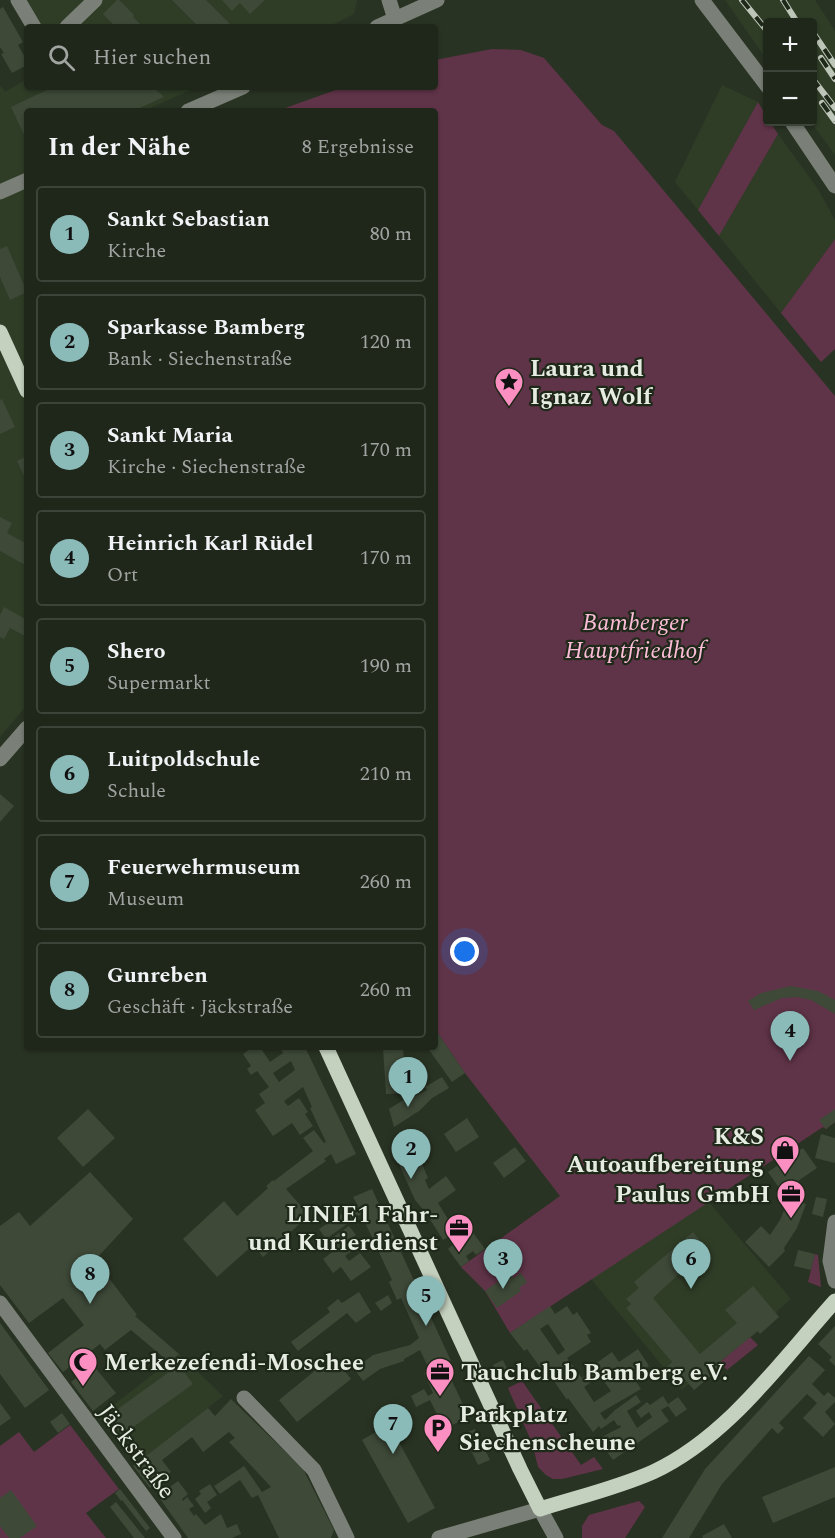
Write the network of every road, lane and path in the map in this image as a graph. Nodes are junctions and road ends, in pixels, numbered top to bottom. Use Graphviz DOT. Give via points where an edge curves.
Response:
graph roads {
  1 [pos="18,0"];
  2 [pos="95,0"];
  3 [pos="389,0"];
  4 [pos="437,0"];
  5 [pos="702,0"];
  6 [pos="395,19"];
  7 [pos="32,24"];
  8 [pos="70,24"];
  9 [pos="384,24"];
  10 [pos="763,80"];
  11 [pos="236,90"];
  12 [pos="195,108"];
  13 [pos="795,126"];
  14 [pos="24,181"];
  15 [pos="835,186"];
  16 [pos="0,192"];
  17 [pos="0,332"];
  18 [pos="24,384"];
  19 [pos="24,731"];
  20 [pos="1,757"];
  21 [pos="327,1050"];
  22 [pos="835,1222"];
  23 [pos="835,1281"];
  24 [pos="835,1301"];
  25 [pos="0,1304"];
  26 [pos="244,1398"];
  27 [pos="540,1509"];
  28 [pos="174,1538"];
  29 [pos="347,1538"];
  30 [pos="439,1538"];
  31 [pos="556,1538"];
  1 -- 7 [label="street"];
  2 -- 8 [label="street"];
  3 -- 6 [label="street"];
  4 -- 6 [label="street"];
  5 -- 10 [label="street"];
  6 -- 9 [label="street"];
  11 -- 12 [label="street"];
  13 -- 15 [label="street"];
  14 -- 16 [label="street"];
  17 -- 18 [label="main road"];
  19 -- 20 [label="street"];
  21 -- 27 [label="main road"];
  22 -- 23 [label="street" via="830,1261"];
  24 -- 27 [label="main road" via="736,1412 687,1452 637,1478"];
  25 -- 28 [label="street, Jäckstraße"];
  26 -- 29 [label="street" via="314,1470"];
  27 -- 30 [label="street"];
  27 -- 31 [label="street"];
}
